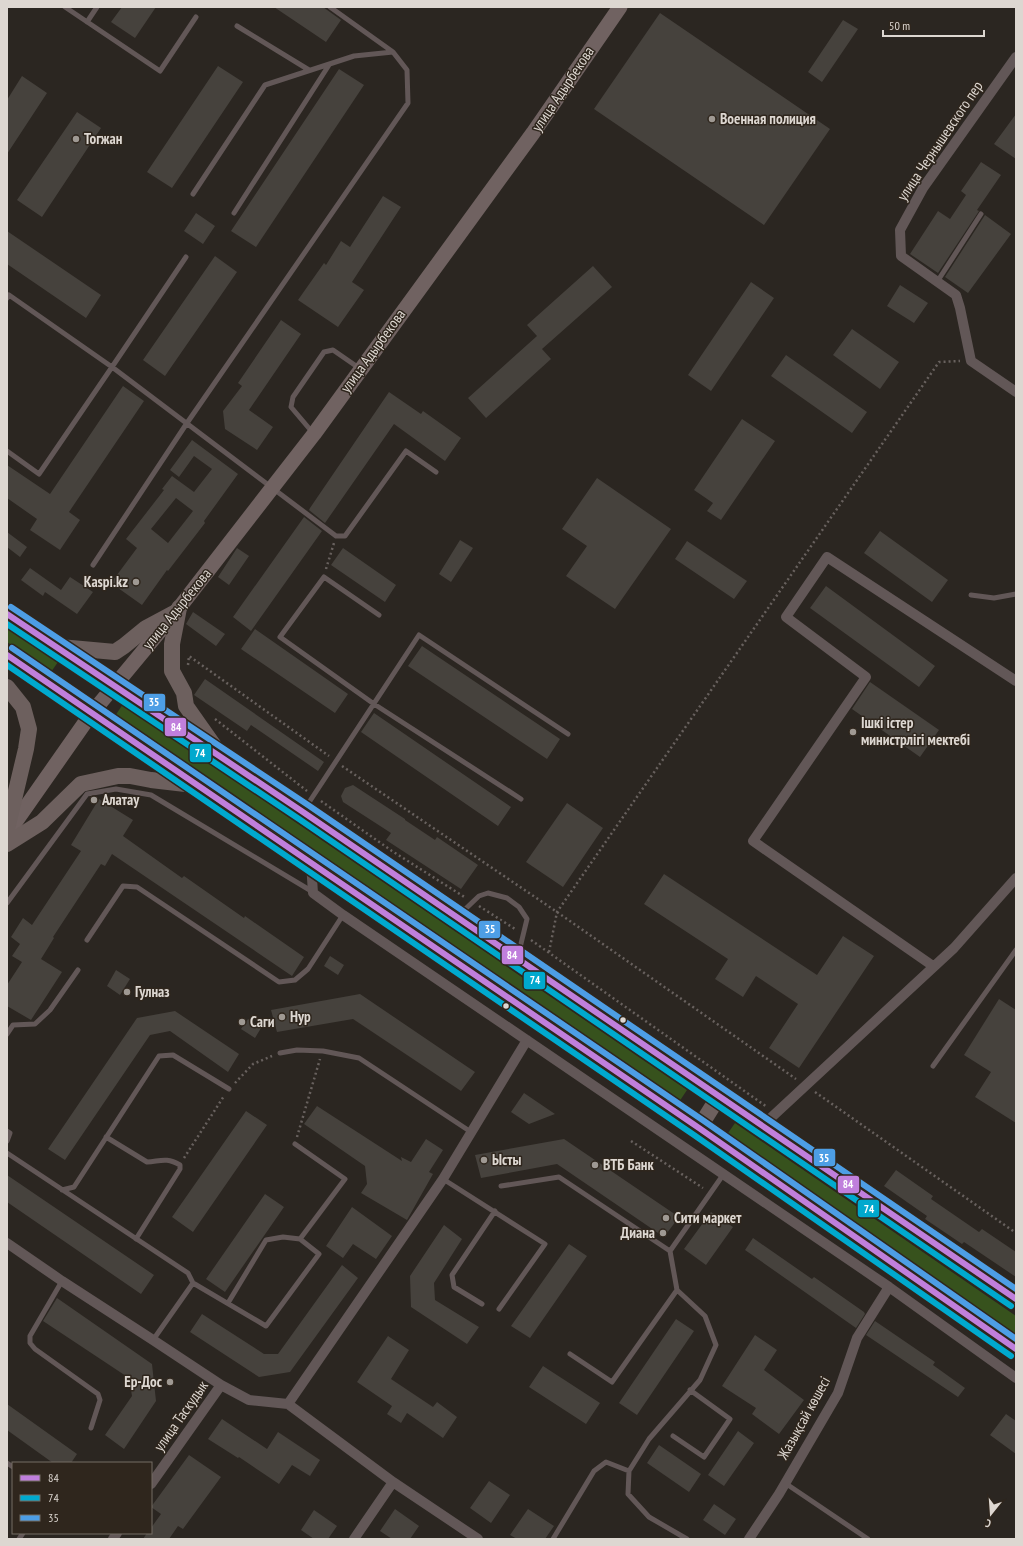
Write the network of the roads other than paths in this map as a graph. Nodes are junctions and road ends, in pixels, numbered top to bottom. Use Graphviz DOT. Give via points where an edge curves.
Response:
graph roads {
  1 [pos="65,7"];
  2 [pos="97,7"];
  3 [pos="330,7"];
  4 [pos="620,7"];
  5 [pos="196,17"];
  6 [pos="87,22"];
  7 [pos="237,26"];
  8 [pos="393,52"];
  9 [pos="1016,57"];
  10 [pos="329,65"];
  11 [pos="309,70"];
  12 [pos="193,194"];
  13 [pos="234,213"];
  14 [pos="980,214"];
  15 [pos="186,257"];
  16 [pos="937,282"];
  17 [pos="8,296"];
  18 [pos="112,367"];
  19 [pos="360,369"];
  20 [pos="1016,392"];
  21 [pos="187,423"];
  22 [pos="314,434"];
  23 [pos="7,451"];
  24 [pos="436,472"];
  25 [pos="272,488"];
  26 [pos="93,565"];
  27 [pos="1016,594"];
  28 [pos="971,595"];
  29 [pos="177,611"];
  30 [pos="7,614"];
  31 [pos="379,615"];
  32 [pos="55,646"];
  33 [pos="7,655"];
  34 [pos="1016,681"];
  35 [pos="114,685"];
  36 [pos="7,687"];
  37 [pos="374,704"];
  38 [pos="91,714"];
  39 [pos="568,734"];
  40 [pos="225,760"];
  41 [pos="196,786"];
  42 [pos="521,799"];
  43 [pos="302,812"];
  44 [pos="7,829"];
  45 [pos="7,834"];
  46 [pos="7,844"];
  47 [pos="311,864"];
  48 [pos="1016,878"];
  49 [pos="313,892"];
  50 [pos="7,903"];
  51 [pos="343,915"];
  52 [pos="456,917"];
  53 [pos="87,940"];
  54 [pos="1016,950"];
  55 [pos="517,959"];
  56 [pos="933,966"];
  57 [pos="78,970"];
  58 [pos="7,1034"];
  59 [pos="527,1040"];
  60 [pos="280,1053"];
  61 [pos="933,1066"];
  62 [pos="229,1089"];
  63 [pos="719,1096"];
  64 [pos="762,1126"];
  65 [pos="699,1128"];
  66 [pos="7,1131"];
  67 [pos="471,1132"];
  68 [pos="106,1137"];
  69 [pos="7,1141"];
  70 [pos="295,1144"];
  71 [pos="7,1153"];
  72 [pos="723,1174"];
  73 [pos="443,1179"];
  74 [pos="501,1186"];
  75 [pos="62,1190"];
  76 [pos="495,1212"];
  77 [pos="136,1239"];
  78 [pos="300,1239"];
  79 [pos="7,1243"];
  80 [pos="670,1251"];
  81 [pos="62,1281"];
  82 [pos="193,1283"];
  83 [pos="889,1287"];
  84 [pos="677,1290"];
  85 [pos="1016,1299"];
  86 [pos="228,1304"];
  87 [pos="482,1304"];
  88 [pos="499,1309"];
  89 [pos="153,1340"];
  90 [pos="1016,1349"];
  91 [pos="570,1354"];
  92 [pos="1016,1378"];
  93 [pos="221,1385"];
  94 [pos="690,1390"];
  95 [pos="288,1404"];
  96 [pos="91,1428"];
  97 [pos="673,1436"];
  98 [pos="629,1471"];
  99 [pos="394,1482"];
  100 [pos="152,1483"];
  101 [pos="785,1483"];
  102 [pos="354,1539"];
  103 [pos="478,1539"];
  104 [pos="553,1539"];
  105 [pos="687,1539"];
  106 [pos="749,1539"];
  107 [pos="868,1539"];
  1 -- 6 [label="lane"];
  2 -- 6 [label="lane"];
  3 -- 8 [label="lane"];
  4 -- 19 [label="main road, улица Адырбекова" via="533,133"];
  5 -- 6 [label="lane" via="160,71"];
  7 -- 11 [label="lane"];
  8 -- 10 [label="lane" via="354,56"];
  8 -- 21 [label="lane" via="407,70 408,103"];
  9 -- 16 [label="street, улица Чернышевского пер" via="923,188 900,230 901,256"];
  10 -- 11 [label="lane"];
  10 -- 13 [label="lane"];
  11 -- 12 [label="lane" via="264,85"];
  14 -- 16 [label="lane"];
  15 -- 18 [label="lane"];
  16 -- 20 [label="street, улица Чернышевского пер" via="956,295 971,361"];
  17 -- 18 [label="lane"];
  18 -- 21 [label="lane"];
  18 -- 23 [label="lane" via="40,474"];
  19 -- 22 [label="main road, улица Адырбекова"];
  19 -- 22 [label="lane" via="333,350 324,352 293,396 291,407"];
  21 -- 25 [label="lane"];
  21 -- 26 [label="lane"];
  22 -- 25 [label="main road, улица Адырбекова"];
  24 -- 25 [label="lane" via="406,450 344,536 336,536"];
  25 -- 29 [label="main road, улица Адырбекова"];
  27 -- 28 [label="lane" via="994,598"];
  29 -- 32 [label="main road" via="146,628 115,652"];
  29 -- 35 [label="main road, улица Адырбекова"];
  29 -- 40 [label="main road" via="172,644 172,671 184,693 186,706"];
  30 -- 32 [label="main road"];
  31 -- 37 [label="lane" via="324,577 280,637"];
  32 -- 35 [label="main road"];
  33 -- 38 [label="main road"];
  34 -- 56 [label="street" via="827,557 786,617 866,677 753,841"];
  35 -- 38 [label="main road, улица Адырбекова"];
  35 -- 40 [label="main road"];
  36 -- 44 [label="main road" via="23,707 29,729"];
  37 -- 39 [label="lane" via="419,635"];
  37 -- 42 [label="lane"];
  37 -- 43 [label="lane"];
  38 -- 41 [label="main road"];
  38 -- 45 [label="main road, улица Адырбекова"];
  40 -- 43 [label="main road"];
  41 -- 46 [label="main road" via="130,776 81,784 42,822"];
  41 -- 47 [label="main road"];
  43 -- 52 [label="main road"];
  47 -- 49 [label="street"];
  47 -- 65 [label="main road"];
  48 -- 56 [label="street" via="954,948"];
  49 -- 50 [label="lane" via="151,795 116,789 87,794"];
  49 -- 51 [label="street"];
  51 -- 53 [label="lane" via="308,969 295,980 279,982 136,887 123,886"];
  51 -- 59 [label="street"];
  52 -- 55 [label="main road"];
  52 -- 55 [label="lane" via="479,896 488,893 507,898 520,907 527,919"];
  54 -- 61 [label="lane"];
  55 -- 63 [label="main road"];
  56 -- 64 [label="street"];
  57 -- 58 [label="lane" via="50,1010 35,1024 13,1025"];
  59 -- 67 [label="street"];
  59 -- 72 [label="street"];
  60 -- 67 [label="lane" via="297,1050 323,1051 359,1058"];
  62 -- 68 [label="lane" via="173,1055 159,1056"];
  63 -- 64 [label="main road"];
  63 -- 65 [label="main road"];
  64 -- 85 [label="main road"];
  65 -- 90 [label="main road"];
  66 -- 69 [label="lane" via="10,1133"];
  67 -- 73 [label="street"];
  68 -- 75 [label="lane" via="74,1187"];
  68 -- 77 [label="lane" via="147,1162 163,1159 180,1165"];
  70 -- 78 [label="lane" via="346,1179"];
  71 -- 75 [label="lane"];
  72 -- 80 [label="lane"];
  72 -- 83 [label="street"];
  73 -- 76 [label="lane"];
  73 -- 95 [label="street"];
  74 -- 80 [label="lane" via="559,1177"];
  75 -- 77 [label="lane"];
  76 -- 87 [label="lane" via="452,1275 454,1287"];
  76 -- 88 [label="lane" via="545,1244"];
  77 -- 82 [label="lane" via="188,1273"];
  78 -- 86 [label="lane" via="283,1237 266,1240"];
  78 -- 86 [label="lane" via="319,1254 266,1326"];
  79 -- 81 [label="street"];
  80 -- 84 [label="lane"];
  81 -- 89 [label="street"];
  81 -- 96 [label="lane" via="30,1336 30,1343 98,1394 100,1400"];
  82 -- 86 [label="lane"];
  82 -- 89 [label="lane"];
  83 -- 92 [label="street"];
  83 -- 101 [label="street, Жазықсай көшесі" via="857,1338 838,1393"];
  84 -- 91 [label="lane" via="612,1382"];
  84 -- 94 [label="lane" via="705,1316 716,1345 700,1380"];
  89 -- 93 [label="street"];
  93 -- 95 [label="street" via="249,1400"];
  93 -- 100 [label="street, улица Таскудык"];
  94 -- 97 [label="lane" via="730,1419 704,1457"];
  94 -- 98 [label="lane" via="649,1439"];
  95 -- 99 [label="street"];
  98 -- 104 [label="lane" via="606,1462 594,1470"];
  98 -- 105 [label="lane" via="628,1494 649,1517"];
  99 -- 102 [label="street"];
  99 -- 103 [label="street"];
  101 -- 106 [label="street, Жазықсай көшесі"];
  101 -- 107 [label="lane"];
}
